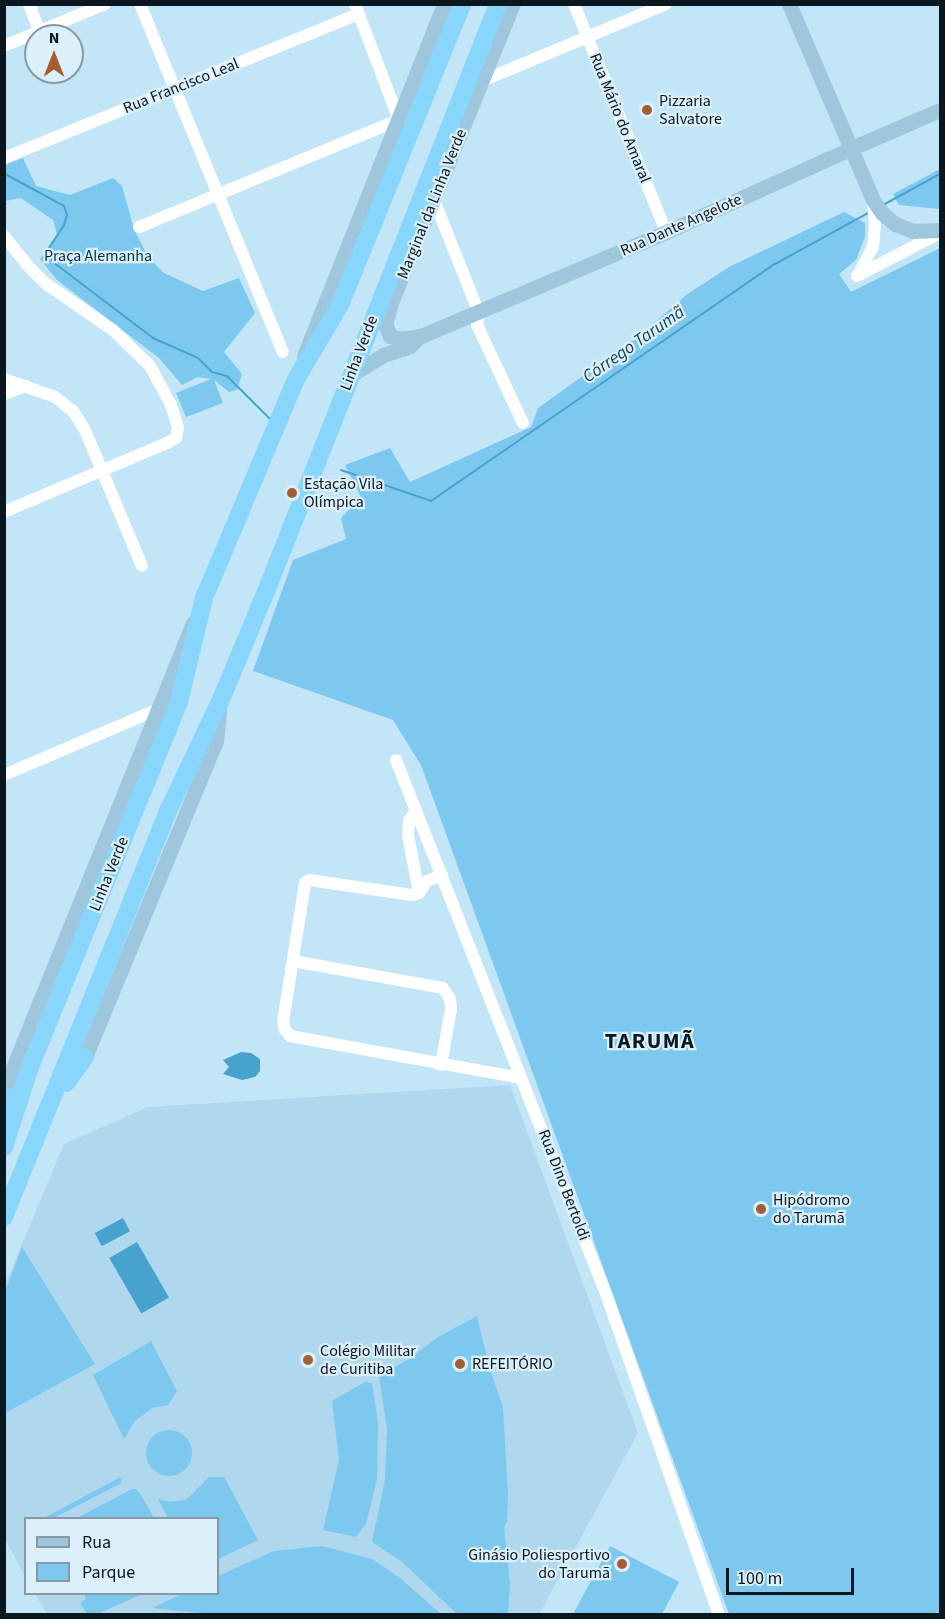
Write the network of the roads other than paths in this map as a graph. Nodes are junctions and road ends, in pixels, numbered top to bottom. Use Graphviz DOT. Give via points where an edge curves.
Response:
graph roads {
  1 [pos="29,4"];
  2 [pos="105,4"];
  3 [pos="140,4"];
  4 [pos="444,4"];
  5 [pos="462,4"];
  6 [pos="498,4"];
  7 [pos="513,4"];
  8 [pos="574,4"];
  9 [pos="666,4"];
  10 [pos="789,4"];
  11 [pos="356,9"];
  12 [pos="37,24"];
  13 [pos="59,24"];
  14 [pos="24,38"];
  15 [pos="588,38"];
  16 [pos="4,46"];
  17 [pos="482,81"];
  18 [pos="387,84"];
  19 [pos="175,89"];
  20 [pos="409,94"];
  21 [pos="940,110"];
  22 [pos="399,120"];
  23 [pos="376,130"];
  24 [pos="392,139"];
  25 [pos="851,148"];
  26 [pos="4,158"];
  27 [pos="219,194"];
  28 [pos="434,200"];
  29 [pos="879,215"];
  30 [pos="139,227"];
  31 [pos="666,232"];
  32 [pos="940,232"];
  33 [pos="4,236"];
  34 [pos="390,307"];
  35 [pos="479,313"];
  36 [pos="421,336"];
  37 [pos="283,352"];
  38 [pos="357,372"];
  39 [pos="4,379"];
  40 [pos="296,381"];
  41 [pos="26,386"];
  42 [pos="4,394"];
  43 [pos="342,399"];
  44 [pos="523,423"];
  45 [pos="102,471"];
  46 [pos="4,512"];
  47 [pos="142,566"];
  48 [pos="204,597"];
  49 [pos="220,702"];
  50 [pos="159,709"];
  51 [pos="124,726"];
  52 [pos="145,742"];
  53 [pos="396,760"];
  54 [pos="4,775"];
  55 [pos="416,810"];
  56 [pos="442,875"];
  57 [pos="419,893"];
  58 [pos="293,961"];
  59 [pos="85,1057"];
  60 [pos="441,1065"];
  61 [pos="521,1078"];
  62 [pos="4,1090"];
  63 [pos="4,1095"];
  64 [pos="49,1106"];
  65 [pos="6,1143"];
  66 [pos="4,1217"];
  67 [pos="719,1614"];
  1 -- 12 [label="street"];
  2 -- 13 [label="street"];
  3 -- 19 [label="street"];
  4 -- 20 [label="main road"];
  5 -- 40 [label="highway, Linha Verde" via="340,305"];
  6 -- 43 [label="highway, Linha Verde"];
  7 -- 17 [label="main road, Marginal da Linha Verde"];
  8 -- 15 [label="street, Rua Mário do Amaral"];
  9 -- 15 [label="street"];
  10 -- 25 [label="main road"];
  11 -- 18 [label="street"];
  11 -- 19 [label="street, Rua Francisco Leal"];
  14 -- 16 [label="street"];
  15 -- 17 [label="street"];
  15 -- 31 [label="street, Rua Mário do Amaral"];
  17 -- 28 [label="main road, Marginal da Linha Verde"];
  18 -- 20 [label="street" via="398,93"];
  18 -- 22 [label="street"];
  19 -- 26 [label="street, Rua Francisco Leal"];
  19 -- 27 [label="street"];
  20 -- 22 [label="main road"];
  21 -- 25 [label="main road, Rua Dante Angelote"];
  22 -- 23 [label="street"];
  22 -- 24 [label="main road"];
  23 -- 24 [label="street"];
  23 -- 27 [label="street"];
  24 -- 40 [label="main road" via="317,318"];
  25 -- 29 [label="main road"];
  25 -- 31 [label="main road, Rua Dante Angelote"];
  27 -- 30 [label="street"];
  27 -- 37 [label="street"];
  28 -- 34 [label="main road, Marginal da Linha Verde"];
  28 -- 35 [label="street"];
  29 -- 32 [label="main road" via="913,231"];
  29 -- 32 [label="street" via="873,248 856,276"];
  31 -- 35 [label="main road, Rua Dante Angelote"];
  33 -- 45 [label="street" via="45,283 112,330 150,366 177,421 177,433 167,443"];
  34 -- 36 [label="main road, Rua Dante Angelote" via="385,324 390,336"];
  34 -- 38 [label="main road, Marginal da Linha Verde"];
  35 -- 36 [label="main road, Rua Dante Angelote"];
  35 -- 44 [label="street" via="477,325"];
  36 -- 38 [label="main road, Rua Dante Angelote" via="410,346 383,355"];
  38 -- 43 [label="main road, Marginal da Linha Verde"];
  39 -- 41 [label="street"];
  40 -- 48 [label="highway, Linha Verde"];
  41 -- 42 [label="street"];
  41 -- 45 [label="street" via="55,397 74,411"];
  43 -- 49 [label="highway, Linha Verde"];
  45 -- 46 [label="street"];
  45 -- 47 [label="street"];
  48 -- 50 [label="main road, Linha Verde"];
  48 -- 65 [label="highway, Linha Verde" via="179,702 30,1067"];
  49 -- 59 [label="main road, Linha Verde" via="216,741"];
  49 -- 64 [label="highway, Linha Verde" via="167,813"];
  50 -- 51 [label="street"];
  50 -- 52 [label="main road, Linha Verde"];
  51 -- 52 [label="street" via="143,731"];
  51 -- 54 [label="street"];
  52 -- 62 [label="main road, Linha Verde"];
  53 -- 55 [label="street, Rua Dino Bertoldi"];
  55 -- 56 [label="street, Rua Dino Bertoldi"];
  55 -- 57 [label="street" via="409,821 408,835"];
  56 -- 57 [label="street" via="427,880"];
  56 -- 61 [label="street, Rua Dino Bertoldi"];
  57 -- 58 [label="street" via="399,894 309,880 305,884"];
  58 -- 60 [label="street" via="283,1022 290,1035"];
  58 -- 60 [label="street" via="443,988 451,1009"];
  59 -- 64 [label="highway"];
  60 -- 61 [label="street"];
  61 -- 67 [label="street, Rua Dino Bertoldi" via="606,1294"];
  63 -- 65 [label="highway"];
  64 -- 66 [label="highway, Linha Verde"];
}
